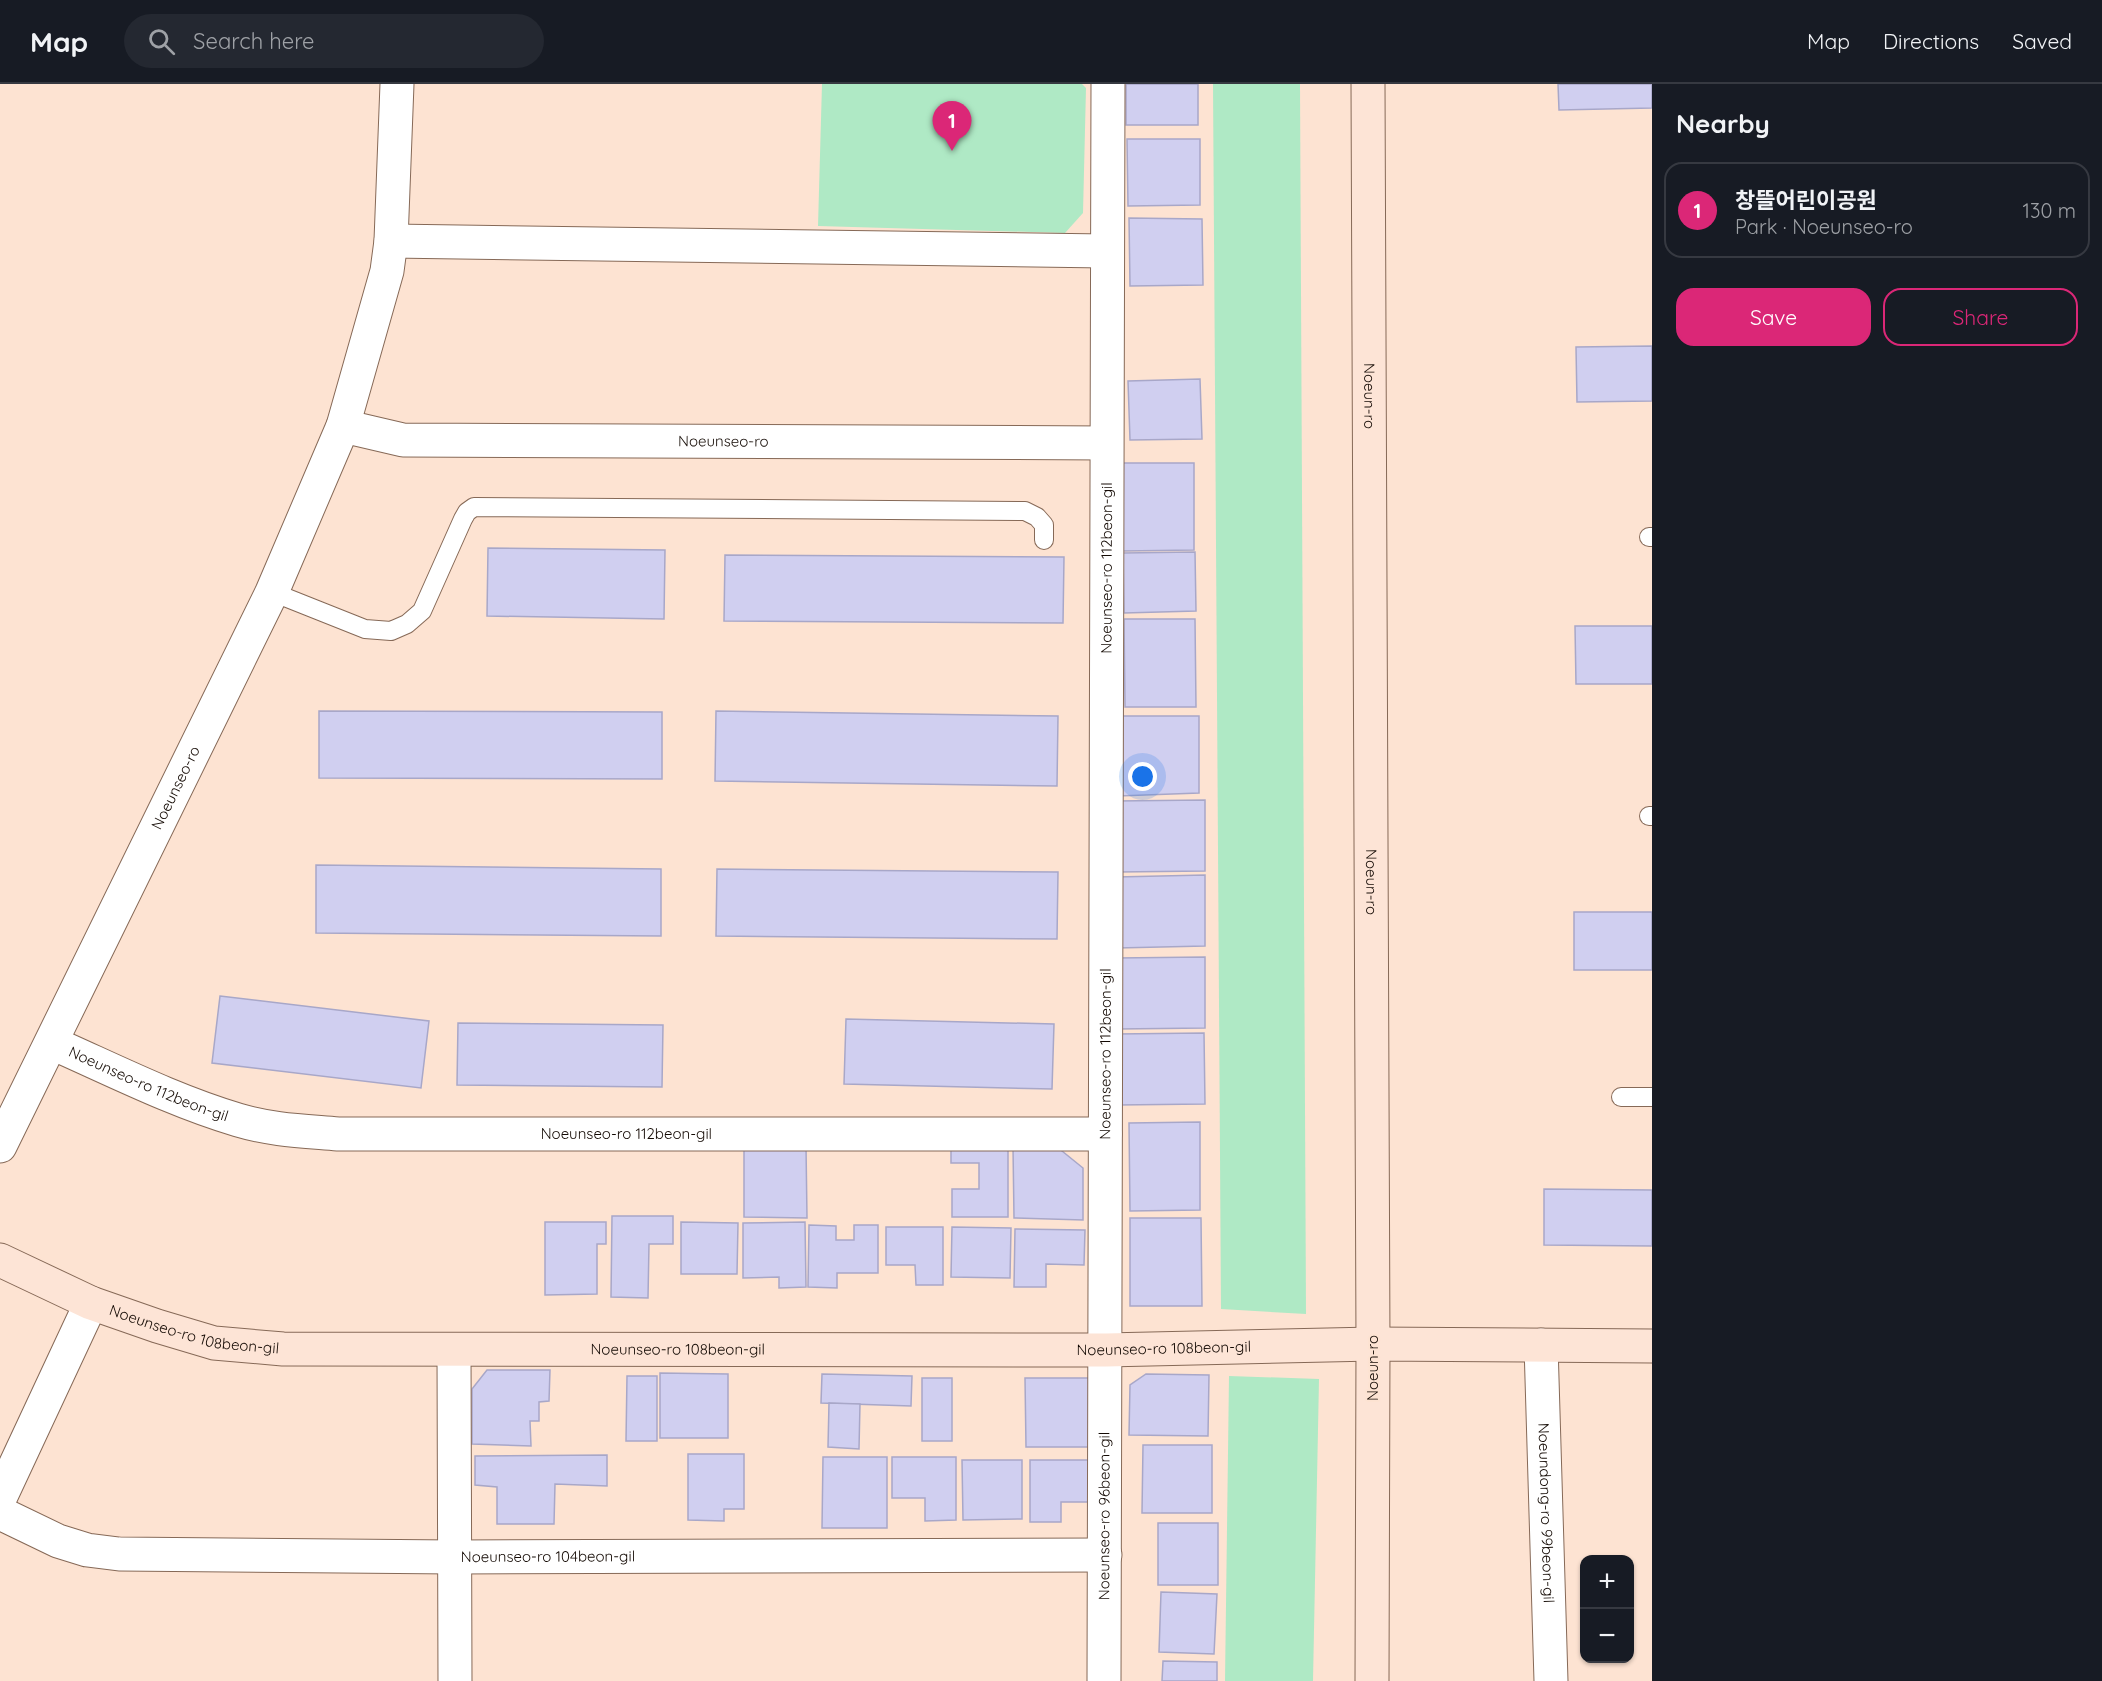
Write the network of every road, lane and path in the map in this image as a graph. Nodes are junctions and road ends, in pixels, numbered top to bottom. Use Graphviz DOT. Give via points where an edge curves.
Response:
graph roads {
  1 [pos="397,84"];
  2 [pos="1108,84"];
  3 [pos="1368,84"];
  4 [pos="391,241"];
  5 [pos="1106,251"];
  6 [pos="343,426"];
  7 [pos="1106,443"];
  8 [pos="1044,540"];
  9 [pos="272,592"];
  10 [pos="52,1043"];
  11 [pos="1621,1097"];
  12 [pos="1652,1097"];
  13 [pos="1105,1134"];
  14 [pos="0,1146"];
  15 [pos="0,1260"];
  16 [pos="91,1303"];
  17 [pos="1373,1344"];
  18 [pos="1541,1345"];
  19 [pos="1652,1346"];
  20 [pos="1106,1350"];
  21 [pos="454,1351"];
  22 [pos="0,1498"];
  23 [pos="0,1513"];
  24 [pos="1105,1555"];
  25 [pos="455,1557"];
  26 [pos="455,1681"];
  27 [pos="1104,1681"];
  28 [pos="1372,1681"];
  29 [pos="1551,1681"];
  1 -- 4 [label="street, Noeunseo-ro"];
  2 -- 5 [label="street, Noeunseo-ro 112beon-gil"];
  3 -- 17 [label="street, Noeun-ro"];
  4 -- 5 [label="street"];
  4 -- 6 [label="street, Noeunseo-ro" via="387,271"];
  5 -- 7 [label="street, Noeunseo-ro 112beon-gil"];
  6 -- 7 [label="street, Noeunseo-ro" via="403,440"];
  6 -- 9 [label="street, Noeunseo-ro"];
  7 -- 13 [label="street, Noeunseo-ro 112beon-gil"];
  8 -- 9 [label="lane" via="1044,525 1025,511 474,507 463,519 422,611 391,631 365,629"];
  9 -- 10 [label="street, Noeunseo-ro"];
  10 -- 13 [label="street, Noeunseo-ro 112beon-gil" via="186,1101 280,1130 338,1134"];
  10 -- 14 [label="street, Noeunseo-ro"];
  11 -- 12 [label="lane"];
  13 -- 20 [label="street, Noeunseo-ro 96beon-gil"];
  15 -- 16 [label="street, Noeunseo-ro 108beon-gil"];
  16 -- 21 [label="street, Noeunseo-ro 108beon-gil" via="214,1343 283,1349"];
  16 -- 22 [label="street"];
  17 -- 18 [label="street"];
  17 -- 20 [label="street, Noeunseo-ro 108beon-gil"];
  17 -- 28 [label="street, Noeun-ro"];
  18 -- 19 [label="street"];
  18 -- 29 [label="street, Noeundong-ro 99beon-gil"];
  20 -- 21 [label="street, Noeunseo-ro 108beon-gil"];
  20 -- 24 [label="street, Noeunseo-ro 96beon-gil"];
  21 -- 25 [label="street"];
  23 -- 25 [label="street, Noeunseo-ro 104beon-gil" via="58,1541 119,1554"];
  24 -- 25 [label="street, Noeunseo-ro 104beon-gil"];
  24 -- 27 [label="street, Noeunseo-ro 96beon-gil"];
  25 -- 26 [label="street"];
}
